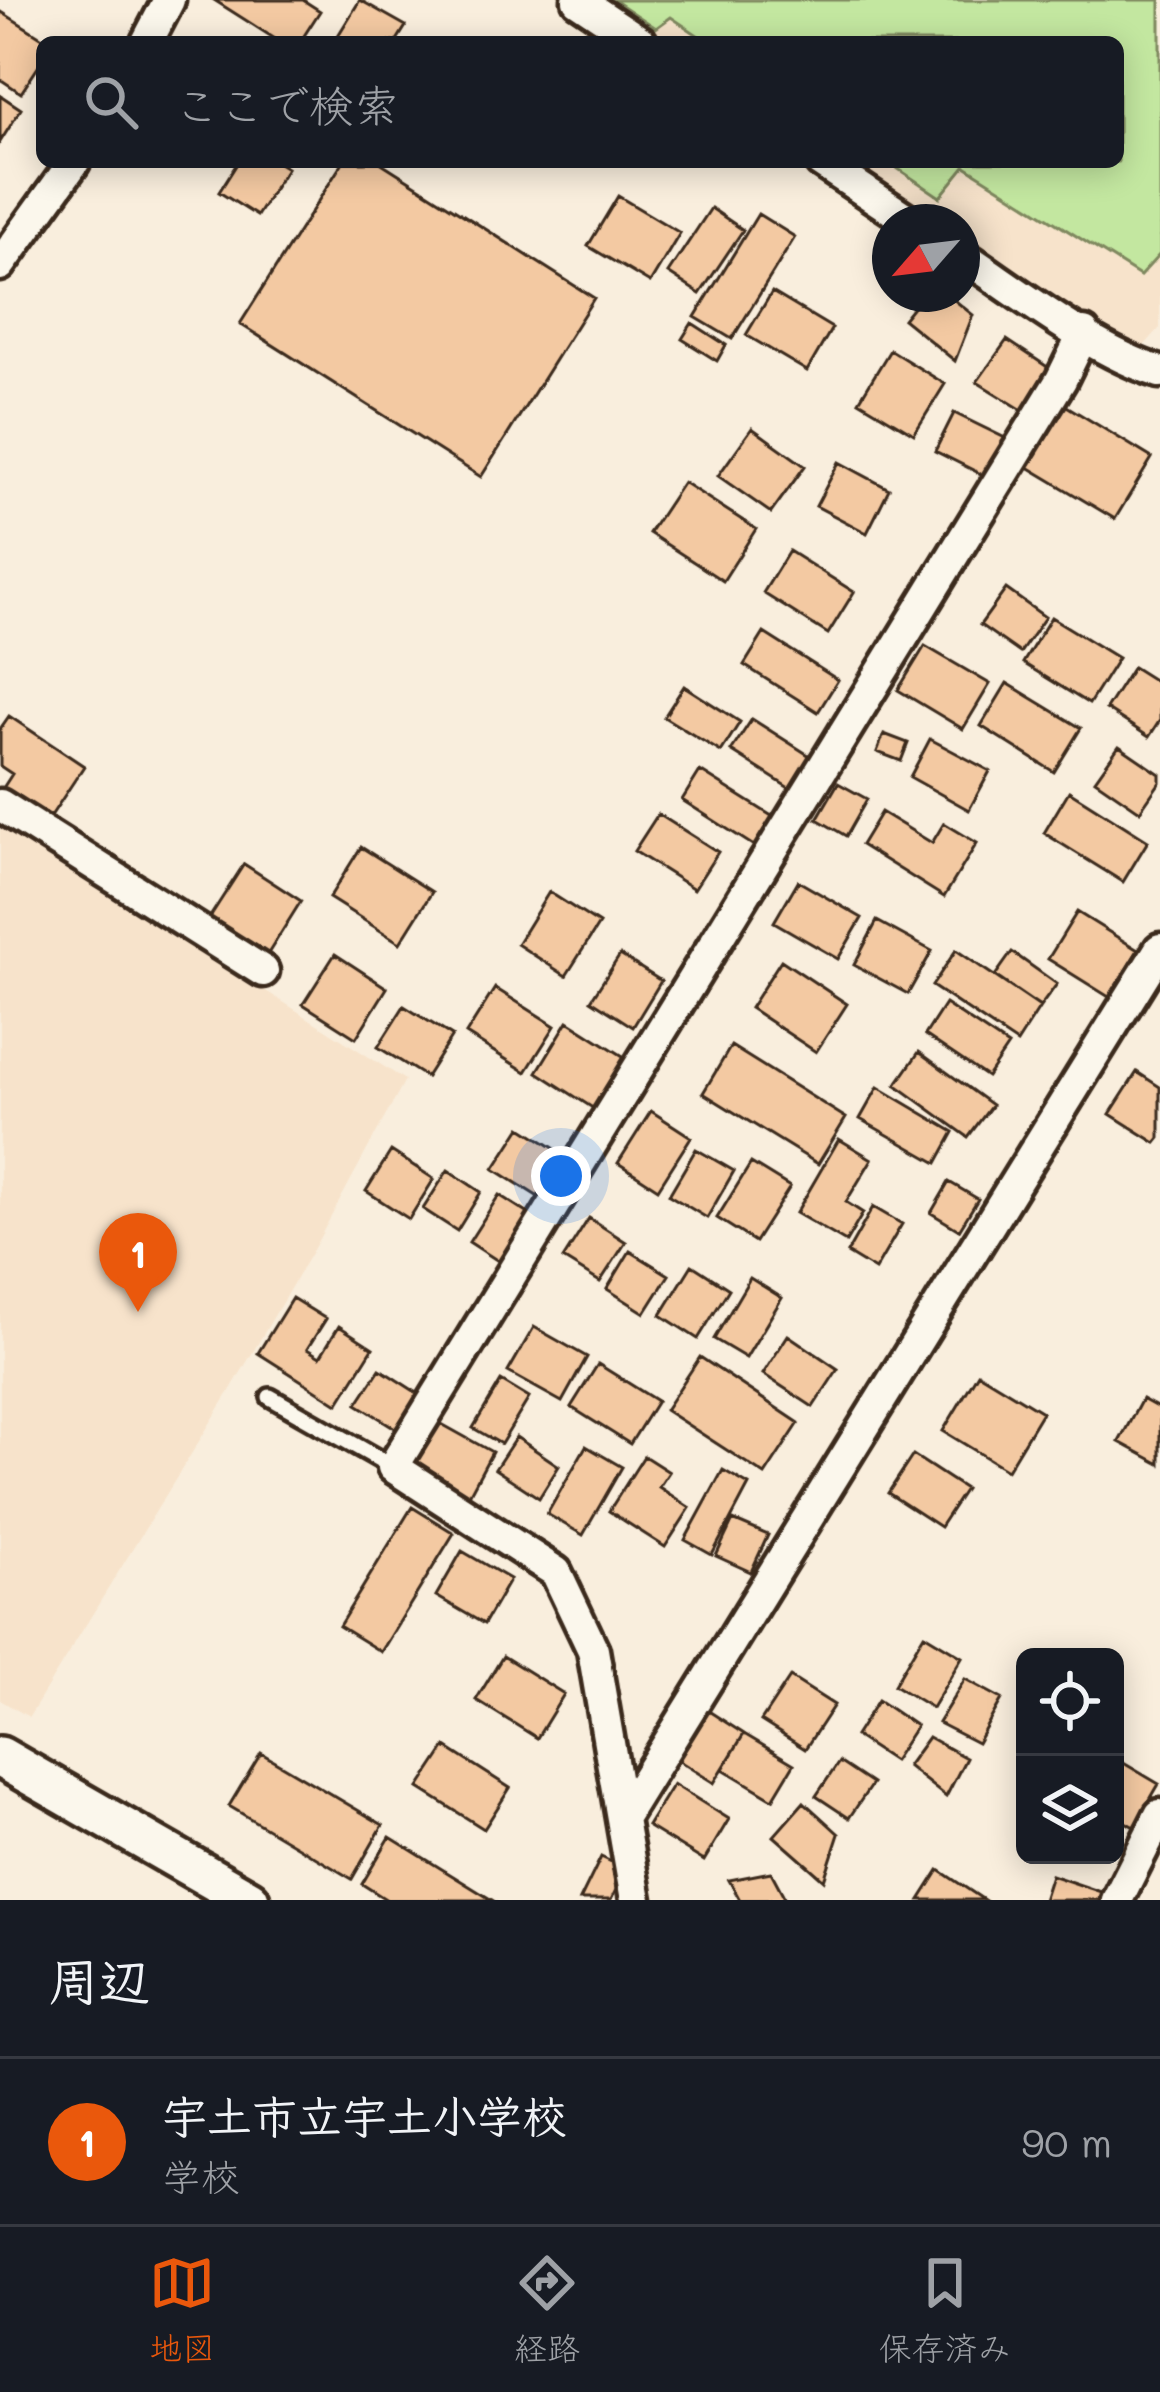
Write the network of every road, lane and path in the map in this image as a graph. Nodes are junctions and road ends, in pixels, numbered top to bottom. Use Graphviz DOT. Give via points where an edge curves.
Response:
graph roads {
  1 [pos="169,0"];
  2 [pos="578,0"];
  3 [pos="150,36"];
  4 [pos="632,36"];
  5 [pos="70,168"];
  6 [pos="830,168"];
  7 [pos="884,204"];
  8 [pos="0,265"];
  9 [pos="980,267"];
  10 [pos="1084,333"];
  11 [pos="1154,361"];
  12 [pos="0,805"];
  13 [pos="1160,949"];
  14 [pos="263,971"];
  15 [pos="270,1397"];
  16 [pos="394,1467"];
  17 [pos="0,1756"];
  18 [pos="1160,1815"];
  19 [pos="622,1818"];
  20 [pos="249,1900"];
  21 [pos="636,1900"];
  22 [pos="1118,1900"];
  1 -- 3 [label="street"];
  2 -- 4 [label="street"];
  5 -- 8 [label="street"];
  6 -- 7 [label="street"];
  9 -- 10 [label="street"];
  10 -- 11 [label="street"];
  10 -- 16 [label="street"];
  12 -- 14 [label="street"];
  13 -- 19 [label="street"];
  15 -- 16 [label="lane"];
  16 -- 19 [label="street" via="556,1572 593,1650"];
  17 -- 20 [label="street"];
  18 -- 22 [label="street"];
  19 -- 21 [label="street"];
}
